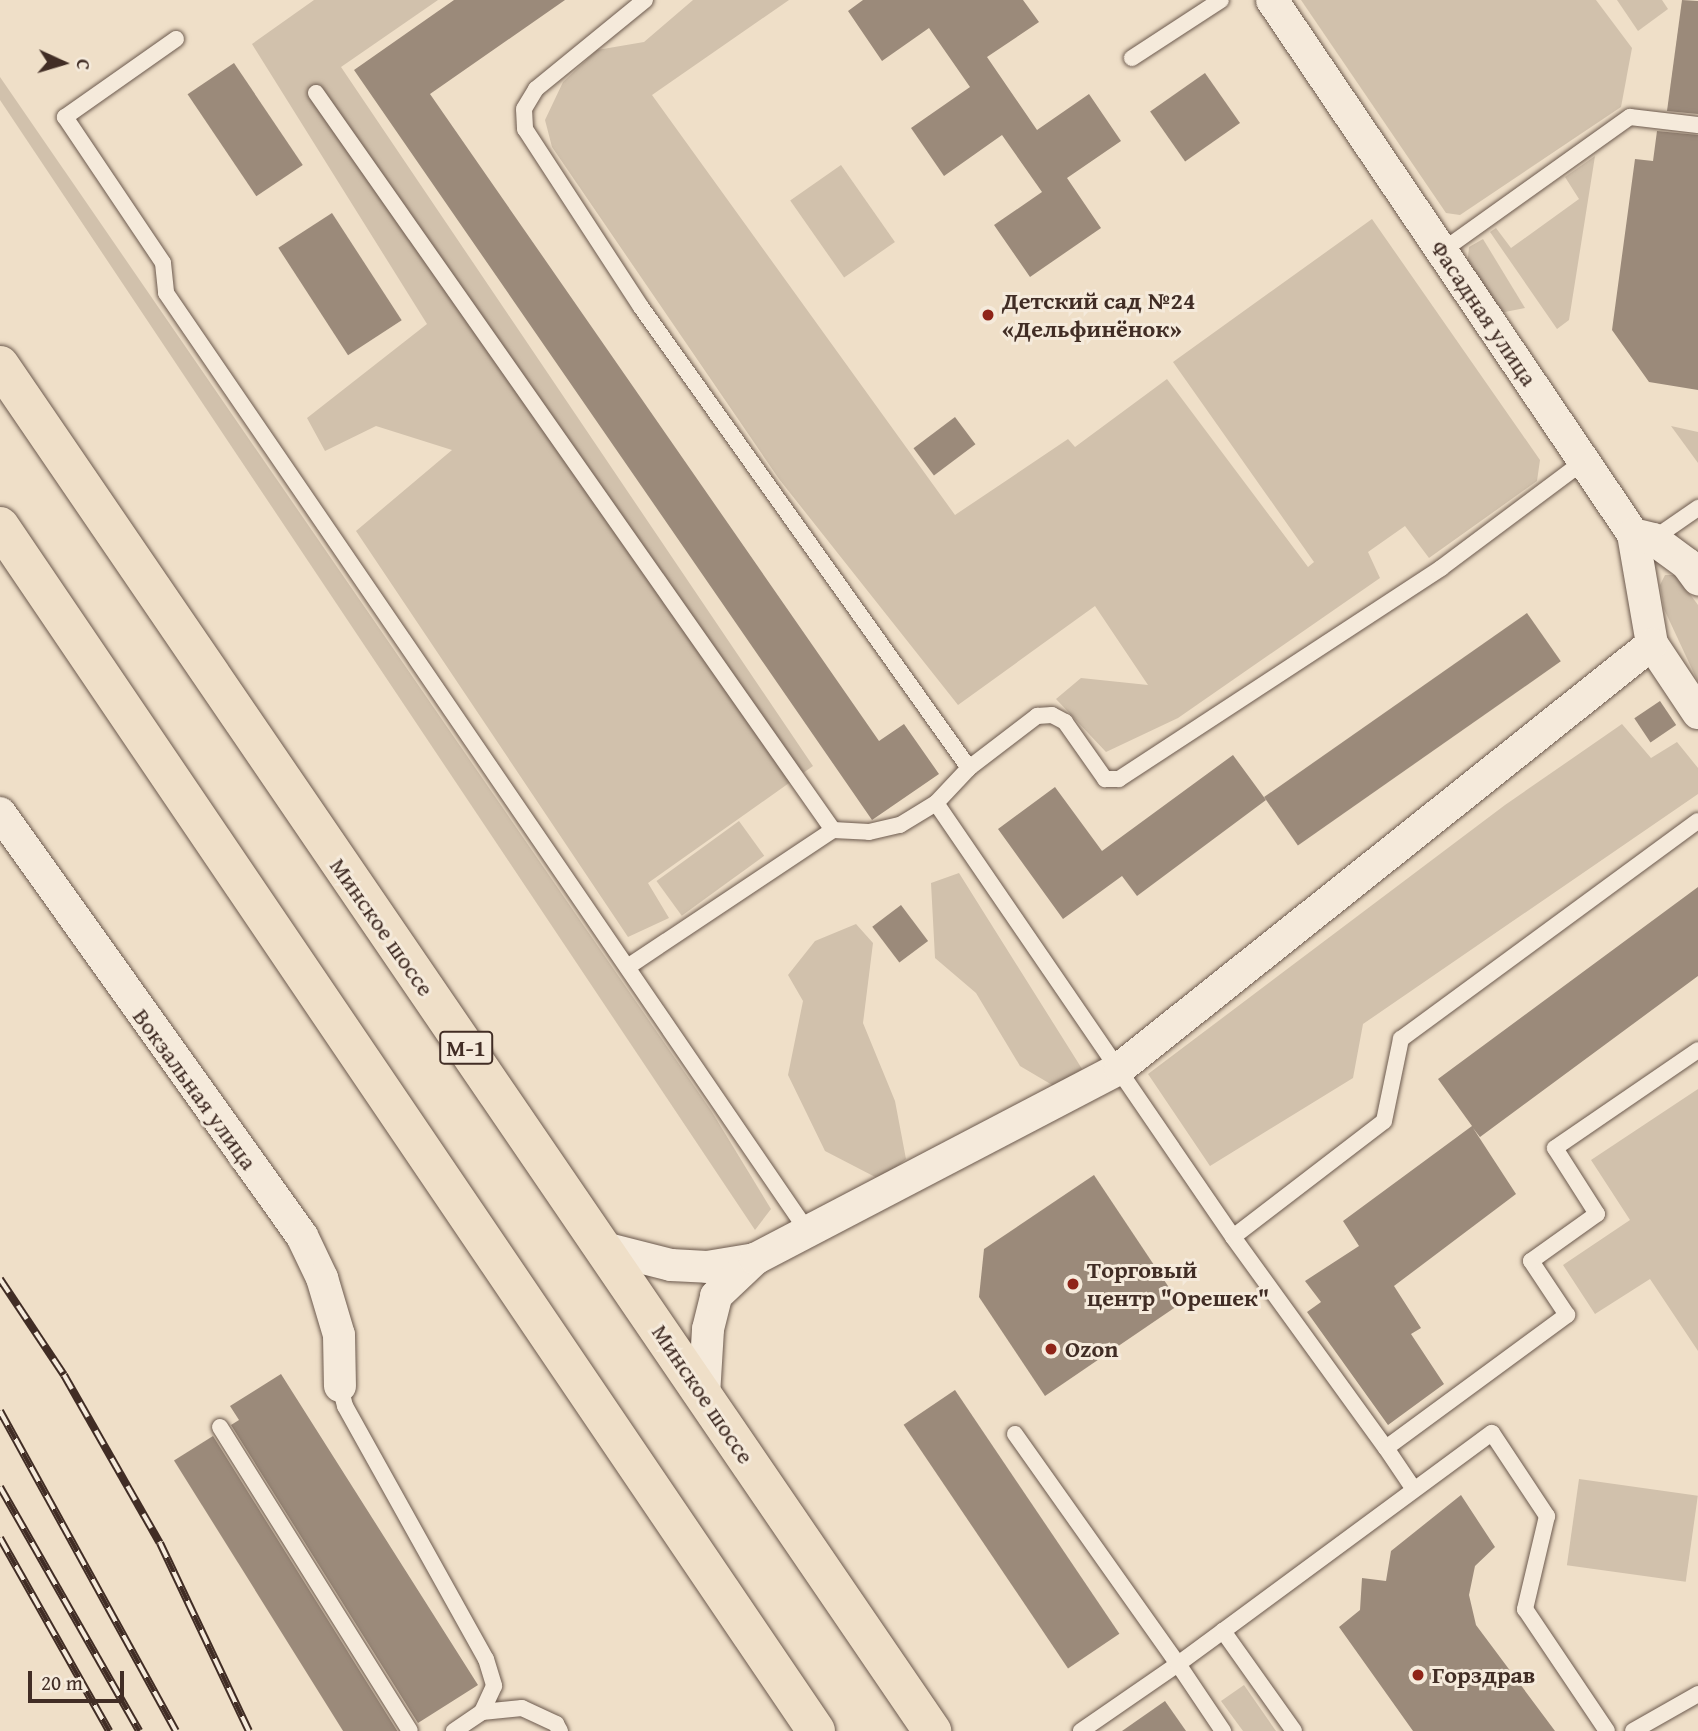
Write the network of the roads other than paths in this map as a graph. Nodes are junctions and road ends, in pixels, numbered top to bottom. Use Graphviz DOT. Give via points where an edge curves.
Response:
graph roads {
  1 [pos="645,0"];
  2 [pos="1221,0"];
  3 [pos="1272,0"];
  4 [pos="176,39"];
  5 [pos="1132,58"];
  6 [pos="316,93"];
  7 [pos="1698,125"];
  8 [pos="1442,251"];
  9 [pos="0,365"];
  10 [pos="1584,461"];
  11 [pos="1698,508"];
  12 [pos="0,526"];
  13 [pos="1643,537"];
  14 [pos="1698,579"];
  15 [pos="1652,644"];
  16 [pos="1698,713"];
  17 [pos="970,768"];
  18 [pos="936,803"];
  19 [pos="0,813"];
  20 [pos="1698,821"];
  21 [pos="833,830"];
  22 [pos="629,966"];
  23 [pos="1698,1050"];
  24 [pos="1120,1068"];
  25 [pos="808,1232"];
  26 [pos="1233,1237"];
  27 [pos="604,1248"];
  28 [pos="755,1259"];
  29 [pos="340,1386"];
  30 [pos="704,1395"];
  31 [pos="220,1427"];
  32 [pos="1015,1434"];
  33 [pos="1386,1448"];
  34 [pos="1413,1488"];
  35 [pos="1223,1631"];
  36 [pos="1178,1664"];
  37 [pos="1698,1694"];
  38 [pos="482,1712"];
  39 [pos="410,1731"];
  40 [pos="454,1731"];
  41 [pos="560,1731"];
  42 [pos="816,1731"];
  43 [pos="932,1731"];
  44 [pos="1081,1731"];
  45 [pos="1223,1731"];
  46 [pos="1294,1731"];
  47 [pos="1607,1731"];
  48 [pos="1633,1731"];
  1 -- 17 [label="lane" via="536,89 524,109 525,129 641,307"];
  2 -- 5 [label="lane"];
  3 -- 8 [label="street, Фасадная улица"];
  4 -- 22 [label="lane" via="65,117 163,263 166,293"];
  6 -- 21 [label="lane"];
  7 -- 8 [label="lane" via="1630,117"];
  8 -- 10 [label="street, Фасадная улица"];
  9 -- 27 [label="highway, Минское шоссе / М-1"];
  10 -- 13 [label="street, Фасадная улица"];
  10 -- 17 [label="lane" via="1441,568 1119,779 1105,779 1065,722 1052,715 1037,716"];
  11 -- 13 [label="lane"];
  12 -- 42 [label="highway"];
  13 -- 14 [label="street" via="1688,564"];
  13 -- 15 [label="street, Фасадная улица"];
  15 -- 16 [label="street"];
  15 -- 24 [label="street"];
  17 -- 18 [label="lane"];
  18 -- 21 [label="lane" via="900,825 869,832"];
  18 -- 24 [label="lane"];
  19 -- 29 [label="street, Вокзальная улица" via="302,1236 322,1278 339,1335"];
  20 -- 26 [label="lane" via="1401,1039 1384,1121"];
  21 -- 22 [label="lane"];
  22 -- 25 [label="lane"];
  23 -- 33 [label="lane" via="1555,1148 1597,1214 1531,1261 1567,1315"];
  24 -- 25 [label="street"];
  24 -- 26 [label="lane"];
  25 -- 28 [label="street"];
  26 -- 33 [label="lane"];
  27 -- 28 [label="street" via="671,1265 707,1267"];
  27 -- 30 [label="highway, Минское шоссе / М-1"];
  28 -- 30 [label="street" via="716,1296 708,1329"];
  29 -- 38 [label="lane" via="345,1406 486,1659 494,1686"];
  30 -- 43 [label="highway, Минское шоссе / М-1"];
  31 -- 39 [label="lane"];
  32 -- 36 [label="lane"];
  33 -- 34 [label="lane"];
  34 -- 35 [label="lane"];
  34 -- 47 [label="lane" via="1492,1433 1547,1516 1525,1609"];
  35 -- 36 [label="lane"];
  35 -- 46 [label="lane"];
  36 -- 44 [label="lane"];
  36 -- 45 [label="lane"];
  37 -- 48 [label="lane"];
  38 -- 40 [label="lane"];
  38 -- 41 [label="lane" via="522,1708 556,1724"];
}
